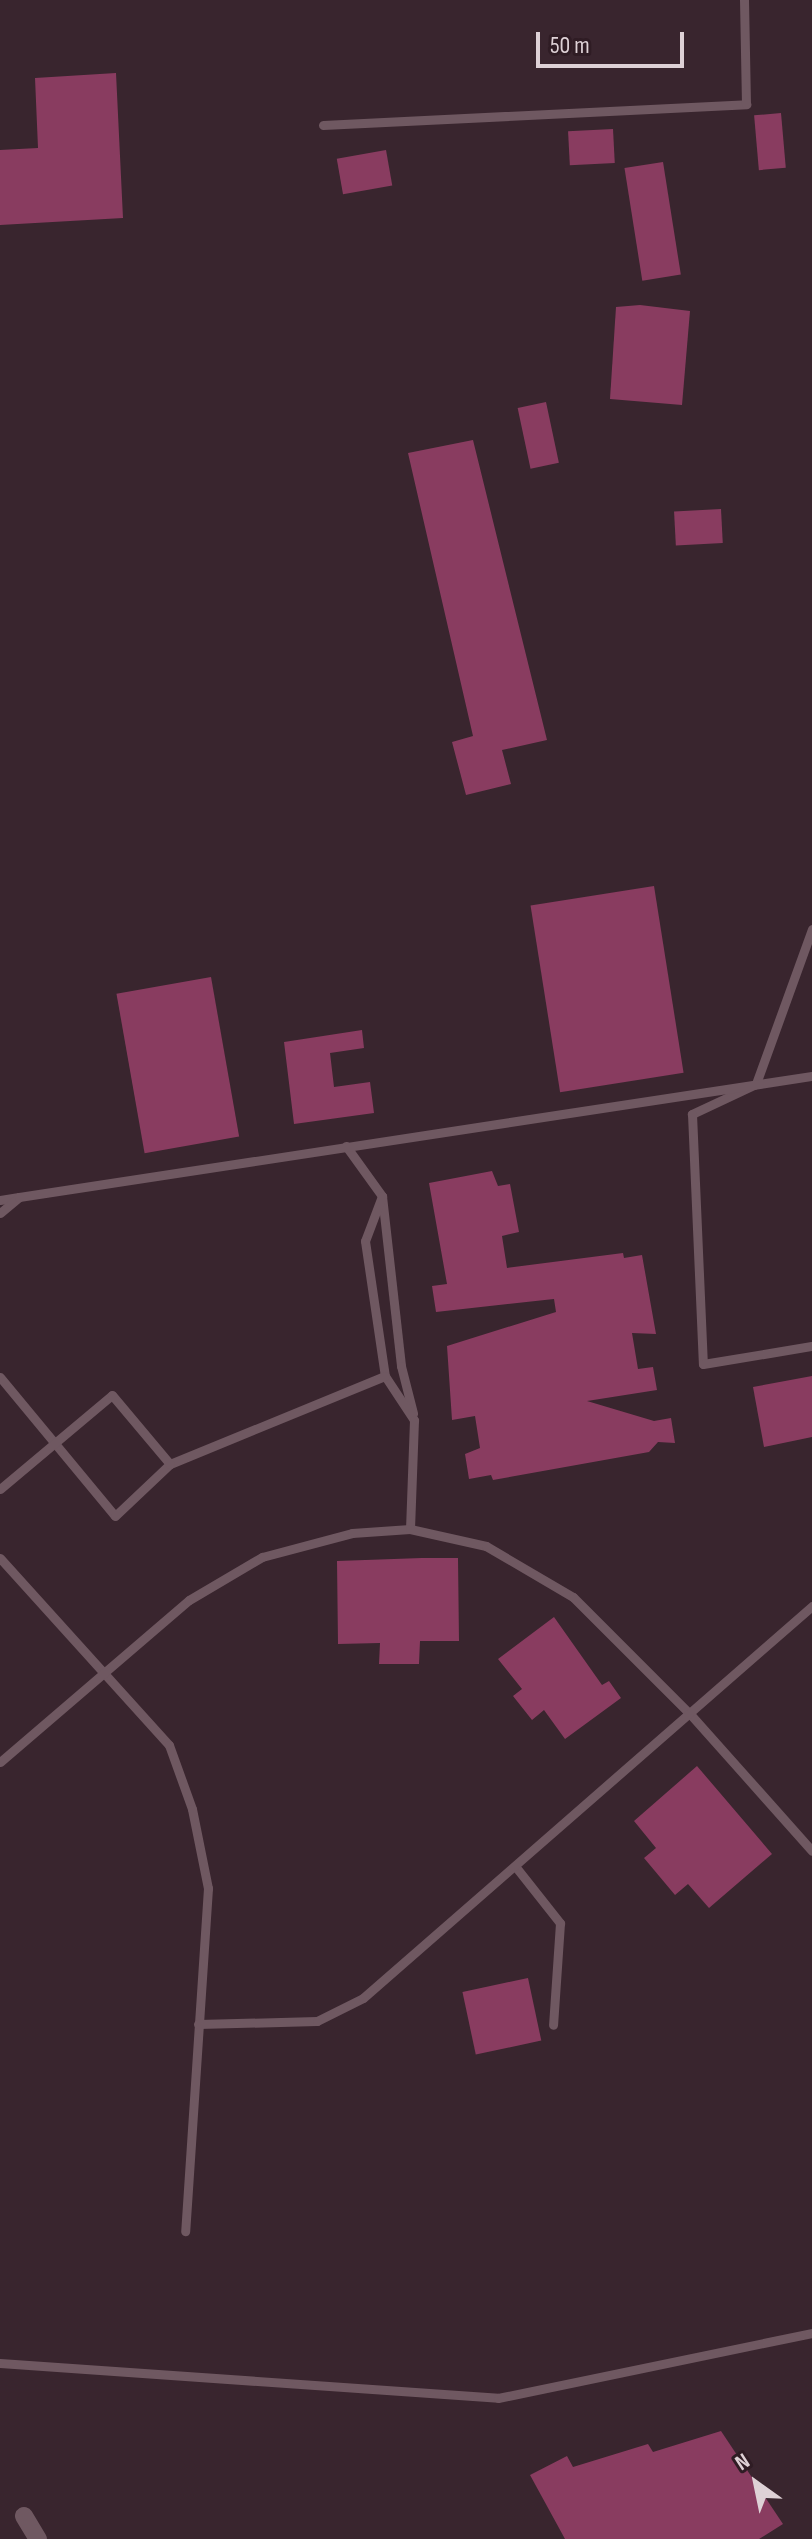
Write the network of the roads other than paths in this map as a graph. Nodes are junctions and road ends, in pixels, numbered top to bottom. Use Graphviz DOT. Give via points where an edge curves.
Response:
graph roads {
  1 [pos="744,0"];
  2 [pos="323,125"];
  3 [pos="812,929"];
  4 [pos="812,1076"];
  5 [pos="756,1084"];
  6 [pos="346,1146"];
  7 [pos="382,1196"];
  8 [pos="19,1197"];
  9 [pos="0,1200"];
  10 [pos="0,1213"];
  11 [pos="812,1346"];
  12 [pos="385,1376"];
  13 [pos="0,1377"];
  14 [pos="414,1420"];
  15 [pos="53,1441"];
  16 [pos="170,1464"];
  17 [pos="0,1489"];
  18 [pos="410,1529"];
  19 [pos="0,1558"];
  20 [pos="812,1606"];
  21 [pos="102,1675"];
  22 [pos="691,1715"];
  23 [pos="0,1762"];
  24 [pos="812,1851"];
  25 [pos="515,1866"];
  26 [pos="198,2024"];
  27 [pos="553,2025"];
  28 [pos="185,2231"];
  29 [pos="812,2333"];
  30 [pos="0,2363"];
  31 [pos="24,2516"];
  32 [pos="38,2539"];
  1 -- 2 [label="lane" via="746,104"];
  3 -- 5 [label="lane"];
  4 -- 5 [label="lane"];
  5 -- 6 [label="lane"];
  5 -- 11 [label="lane" via="692,1114 703,1364"];
  6 -- 7 [label="lane"];
  6 -- 8 [label="lane"];
  7 -- 12 [label="lane" via="365,1241"];
  7 -- 14 [label="lane" via="401,1366"];
  8 -- 9 [label="lane"];
  8 -- 10 [label="lane"];
  12 -- 14 [label="lane"];
  12 -- 16 [label="lane"];
  13 -- 15 [label="lane"];
  14 -- 18 [label="lane"];
  15 -- 16 [label="lane" via="112,1395"];
  15 -- 16 [label="lane" via="115,1516"];
  15 -- 17 [label="lane"];
  18 -- 21 [label="lane" via="352,1533 262,1557 189,1600"];
  18 -- 22 [label="lane" via="486,1546 573,1597"];
  19 -- 21 [label="lane"];
  20 -- 22 [label="lane"];
  21 -- 23 [label="lane"];
  21 -- 26 [label="lane" via="169,1745 192,1809 208,1888"];
  22 -- 24 [label="lane"];
  22 -- 25 [label="lane"];
  25 -- 26 [label="lane" via="363,1998 317,2021"];
  25 -- 27 [label="lane" via="560,1923"];
  26 -- 28 [label="lane"];
  29 -- 30 [label="lane" via="498,2398"];
  31 -- 32 [label="street"];
}
